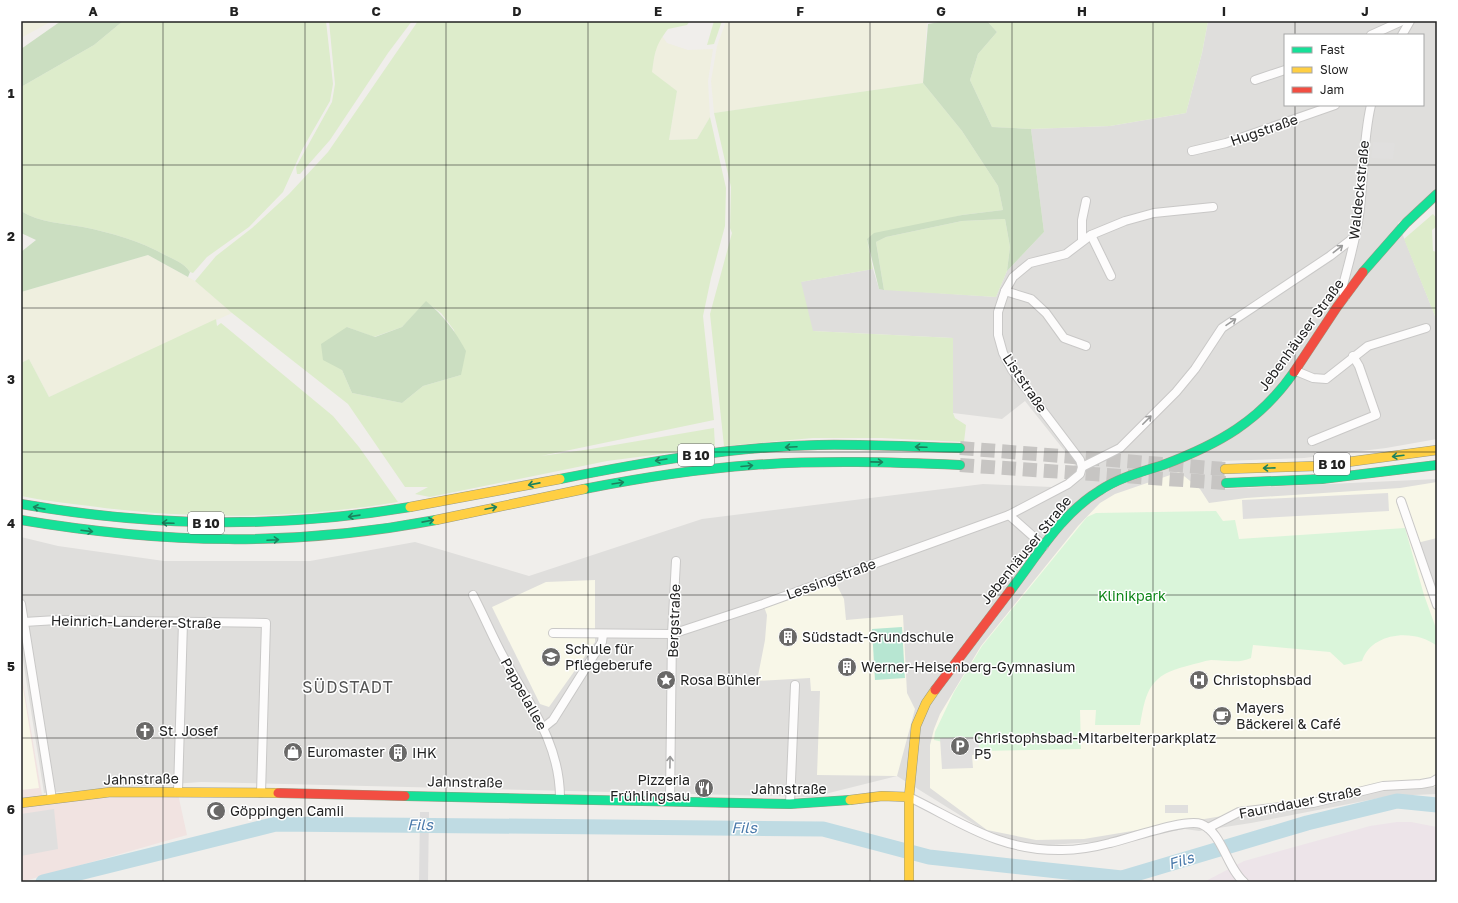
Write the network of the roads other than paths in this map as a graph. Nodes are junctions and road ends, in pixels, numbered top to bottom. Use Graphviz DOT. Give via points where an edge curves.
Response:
graph roads {
  1 [pos="1402,21"];
  2 [pos="1410,21"];
  3 [pos="1373,34"];
  4 [pos="1403,34"];
  5 [pos="1284,70"];
  6 [pos="1255,80"];
  7 [pos="1332,106"];
  8 [pos="1371,106"];
  9 [pos="1192,151"];
  10 [pos="1437,194"];
  11 [pos="1086,201"];
  12 [pos="1213,207"];
  13 [pos="1091,235"];
  14 [pos="1356,236"];
  15 [pos="1082,240"];
  16 [pos="1111,276"];
  17 [pos="1005,290"];
  18 [pos="1345,297"];
  19 [pos="1426,328"];
  20 [pos="1086,346"];
  21 [pos="1352,356"];
  22 [pos="1296,371"];
  23 [pos="1312,442"];
  24 [pos="960,448"];
  25 [pos="1437,450"];
  26 [pos="960,465"];
  27 [pos="1437,465"];
  28 [pos="1082,467"];
  29 [pos="1225,469"];
  30 [pos="1226,483"];
  31 [pos="1401,501"];
  32 [pos="21,504"];
  33 [pos="1009,515"];
  34 [pos="21,520"];
  35 [pos="1044,546"];
  36 [pos="676,561"];
  37 [pos="473,594"];
  38 [pos="21,604"];
  39 [pos="1437,605"];
  40 [pos="24,622"];
  41 [pos="183,622"];
  42 [pos="553,633"];
  43 [pos="603,634"];
  44 [pos="672,634"];
  45 [pos="30,664"];
  46 [pos="21,665"];
  47 [pos="794,685"];
  48 [pos="543,728"];
  49 [pos="1437,779"];
  50 [pos="178,792"];
  51 [pos="260,793"];
  52 [pos="909,796"];
  53 [pos="560,798"];
  54 [pos="52,799"];
  55 [pos="670,801"];
  56 [pos="21,803"];
  57 [pos="790,804"];
  58 [pos="1208,828"];
  59 [pos="909,882"];
  60 [pos="1244,882"];
  1 -- 3 [label="street"];
  2 -- 4 [label="street"];
  5 -- 6 [label="street"];
  7 -- 9 [label="street, Hugstraße" via="1226,143"];
  8 -- 14 [label="street, Waldeckstraße" via="1363,150"];
  10 -- 18 [label="main road, Jebenhäuser Straße" via="1402,228"];
  11 -- 15 [label="street" via="1082,220"];
  12 -- 13 [label="street, Liststraße" via="1154,214 1125,221"];
  13 -- 15 [label="street, Liststraße"];
  13 -- 16 [label="street"];
  14 -- 18 [label="street, Waldeckstraße" via="1342,289"];
  28 -- 14 [label="street, one-way" via="1120,448 1176,392 1195,369 1222,328"];
  15 -- 17 [label="street, Liststraße" via="1066,254 1037,260 1023,268"];
  17 -- 20 [label="street" via="1031,299 1046,313 1064,338"];
  17 -- 28 [label="street, Liststraße" via="998,312 998,335 1003,354 1012,370 1080,460"];
  18 -- 22 [label="main road, Jebenhäuser Straße"];
  19 -- 21 [label="street" via="1368,346"];
  21 -- 22 [label="street" via="1326,379 1313,378"];
  21 -- 23 [label="street" via="1359,366 1376,416"];
  22 -- 35 [label="main road, Jebenhäuser Straße" via="1280,392 1249,422 1221,439 1097,490 1084,500"];
  24 -- 32 [label="main road, B 10, one-way" via="819,445 731,451 607,469 392,511 281,523 173,523 89,516"];
  25 -- 29 [label="main road, B 10, one-way" via="1318,466"];
  34 -- 26 [label="main road, B 10, one-way" via="88,531 206,541 300,539 402,526 610,484 684,472 818,461"];
  27 -- 30 [label="main road, B 10" via="1322,479"];
  28 -- 33 [label="street, Lessingstraße" via="1080,474 1068,484"];
  31 -- 39 [label="street"];
  33 -- 35 [label="street"];
  33 -- 44 [label="street, Lessingstraße" via="763,604"];
  35 -- 52 [label="main road, Jebenhäuser Straße" via="926,703 916,726"];
  36 -- 44 [label="street, Bergstraße"];
  37 -- 48 [label="street, Pappelallee" via="503,657"];
  38 -- 40 [label="street"];
  40 -- 41 [label="street, Heinrich-Landerer-Straße"];
  40 -- 45 [label="street"];
  41 -- 50 [label="street"];
  41 -- 51 [label="street, Heinrich-Landerer-Straße" via="266,623"];
  42 -- 43 [label="street, Lessingstraße"];
  43 -- 44 [label="street, Lessingstraße"];
  43 -- 48 [label="street" via="602,642 553,720"];
  55 -- 44 [label="street, Bergstraße, one-way"];
  45 -- 46 [label="street"];
  45 -- 54 [label="street"];
  47 -- 57 [label="street"];
  48 -- 53 [label="street, Pappelallee" via="559,770"];
  49 -- 58 [label="street, Faurndauer Straße" via="1421,784 1383,786 1313,803 1239,812"];
  50 -- 51 [label="main road, Jahnstraße"];
  50 -- 54 [label="main road, Jahnstraße" via="111,792"];
  51 -- 53 [label="main road, Jahnstraße"];
  52 -- 57 [label="main road, Jahnstraße" via="891,795 837,802"];
  52 -- 58 [label="street" via="987,837 1037,850 1063,850 1108,844 1187,824 1200,824"];
  52 -- 59 [label="main road, Jebenhäuser Straße"];
  53 -- 55 [label="main road, Jahnstraße"];
  54 -- 56 [label="main road, Jahnstraße"];
  55 -- 57 [label="main road, Jahnstraße"];
  58 -- 60 [label="street"];
}
